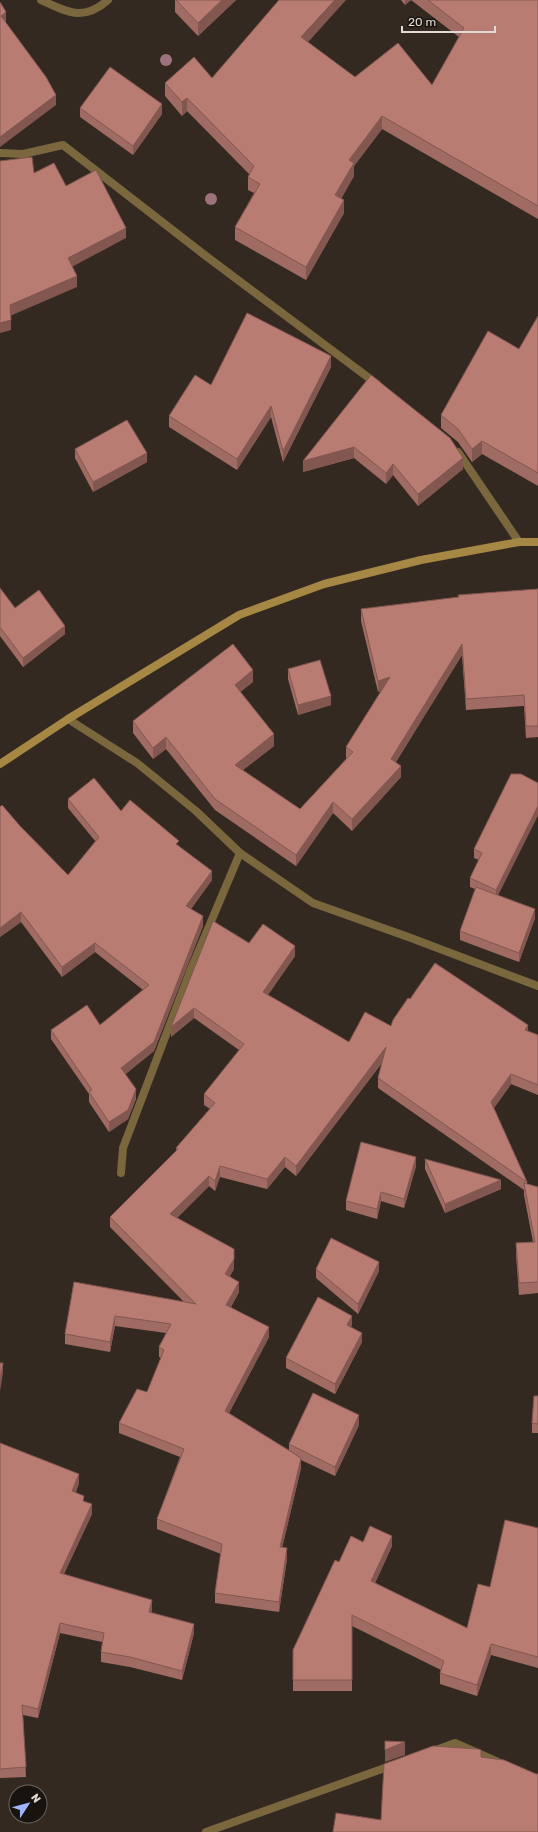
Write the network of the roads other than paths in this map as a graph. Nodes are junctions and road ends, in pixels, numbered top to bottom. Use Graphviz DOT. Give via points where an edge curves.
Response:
graph roads {
  1 [pos="41,0"];
  2 [pos="108,0"];
  3 [pos="0,153"];
  4 [pos="385,391"];
  5 [pos="454,445"];
  6 [pos="519,542"];
  7 [pos="538,542"];
  8 [pos="68,719"];
  9 [pos="0,764"];
  10 [pos="240,853"];
  11 [pos="538,986"];
  12 [pos="121,1173"];
  13 [pos="426,1754"];
  14 [pos="404,1762"];
  15 [pos="504,1765"];
  16 [pos="206,1832"];
  1 -- 2 [label="street" via="72,14 97,10"];
  3 -- 4 [label="street" via="23,154 63,145"];
  5 -- 6 [label="street"];
  6 -- 7 [label="main road"];
  6 -- 8 [label="main road" via="421,560 324,584 239,615"];
  8 -- 9 [label="main road"];
  8 -- 10 [label="street" via="137,763 196,810"];
  10 -- 11 [label="street" via="313,903"];
  10 -- 12 [label="street" via="191,969 122,1148"];
  13 -- 15 [label="street" via="455,1743"];
  14 -- 16 [label="street"];
}
